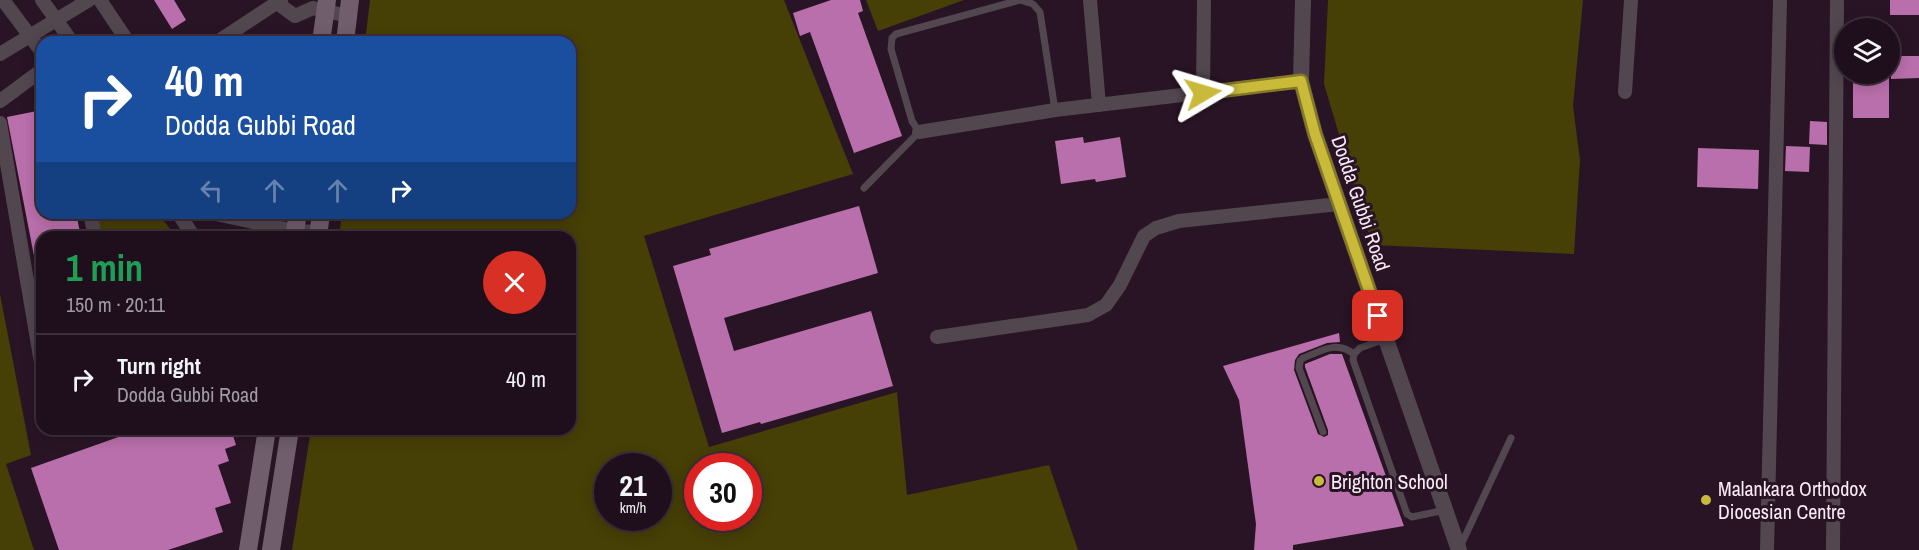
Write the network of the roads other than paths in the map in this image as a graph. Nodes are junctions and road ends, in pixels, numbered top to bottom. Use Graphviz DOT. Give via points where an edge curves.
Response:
graph roads {
  1 [pos="3,0"];
  2 [pos="42,0"];
  3 [pos="88,0"];
  4 [pos="100,0"];
  5 [pos="1090,0"];
  6 [pos="1204,0"];
  7 [pos="1304,0"];
  8 [pos="1631,0"];
  9 [pos="1780,0"];
  10 [pos="1837,0"];
  11 [pos="279,1"];
  12 [pos="318,5"];
  13 [pos="349,8"];
  14 [pos="56,21"];
  15 [pos="31,36"];
  16 [pos="67,36"];
  17 [pos="124,36"];
  18 [pos="226,36"];
  19 [pos="321,36"];
  20 [pos="346,36"];
  21 [pos="36,43"];
  22 [pos="0,54"];
  23 [pos="36,75"];
  24 [pos="1301,81"];
  25 [pos="1625,92"];
  26 [pos="1203,93"];
  27 [pos="0,102"];
  28 [pos="1099,105"];
  29 [pos="1055,111"];
  30 [pos="0,123"];
  31 [pos="919,132"];
  32 [pos="864,188"];
  33 [pos="1339,204"];
  34 [pos="247,219"];
  35 [pos="296,227"];
  36 [pos="36,334"];
  37 [pos="937,337"];
  38 [pos="1386,339"];
  39 [pos="1354,354"];
  40 [pos="1323,432"];
  41 [pos="266,435"];
  42 [pos="289,435"];
  43 [pos="1511,438"];
  44 [pos="1445,510"];
  45 [pos="248,550"];
  46 [pos="271,550"];
  47 [pos="1457,550"];
  48 [pos="1767,550"];
  49 [pos="1833,550"];
  1 -- 15 [label="street"];
  2 -- 14 [label="street"];
  3 -- 14 [label="street"];
  4 -- 17 [label="street"];
  5 -- 28 [label="street"];
  6 -- 26 [label="street"];
  7 -- 24 [label="street, Dodda Gubbi Road"];
  8 -- 25 [label="street"];
  9 -- 48 [label="street"];
  10 -- 49 [label="street"];
  11 -- 12 [label="street" via="295,16"];
  11 -- 18 [label="street"];
  12 -- 13 [label="street"];
  12 -- 19 [label="main road"];
  13 -- 20 [label="main road"];
  14 -- 15 [label="street"];
  14 -- 16 [label="street"];
  15 -- 21 [label="street"];
  15 -- 22 [label="street"];
  23 -- 27 [label="street"];
  24 -- 26 [label="street"];
  24 -- 33 [label="street, Dodda Gubbi Road"];
  26 -- 28 [label="street"];
  28 -- 29 [label="street"];
  29 -- 31 [label="street"];
  29 -- 31 [label="lane" via="1040,12 1033,4 1020,0 892,38 891,49 912,121"];
  30 -- 36 [label="street"];
  31 -- 32 [label="lane"];
  33 -- 37 [label="street" via="1179,221 1156,228 1144,236 1106,305 1088,315"];
  33 -- 38 [label="street, Dodda Gubbi Road"];
  34 -- 35 [label="street"];
  38 -- 39 [label="lane"];
  38 -- 44 [label="street, Dodda Gubbi Road"];
  39 -- 40 [label="lane" via="1336,346 1300,361 1299,368"];
  39 -- 44 [label="lane" via="1407,514 1412,517"];
  41 -- 45 [label="main road"];
  42 -- 46 [label="main road"];
  43 -- 47 [label="lane"];
  44 -- 47 [label="street, Dodda Gubbi Road"];
}
